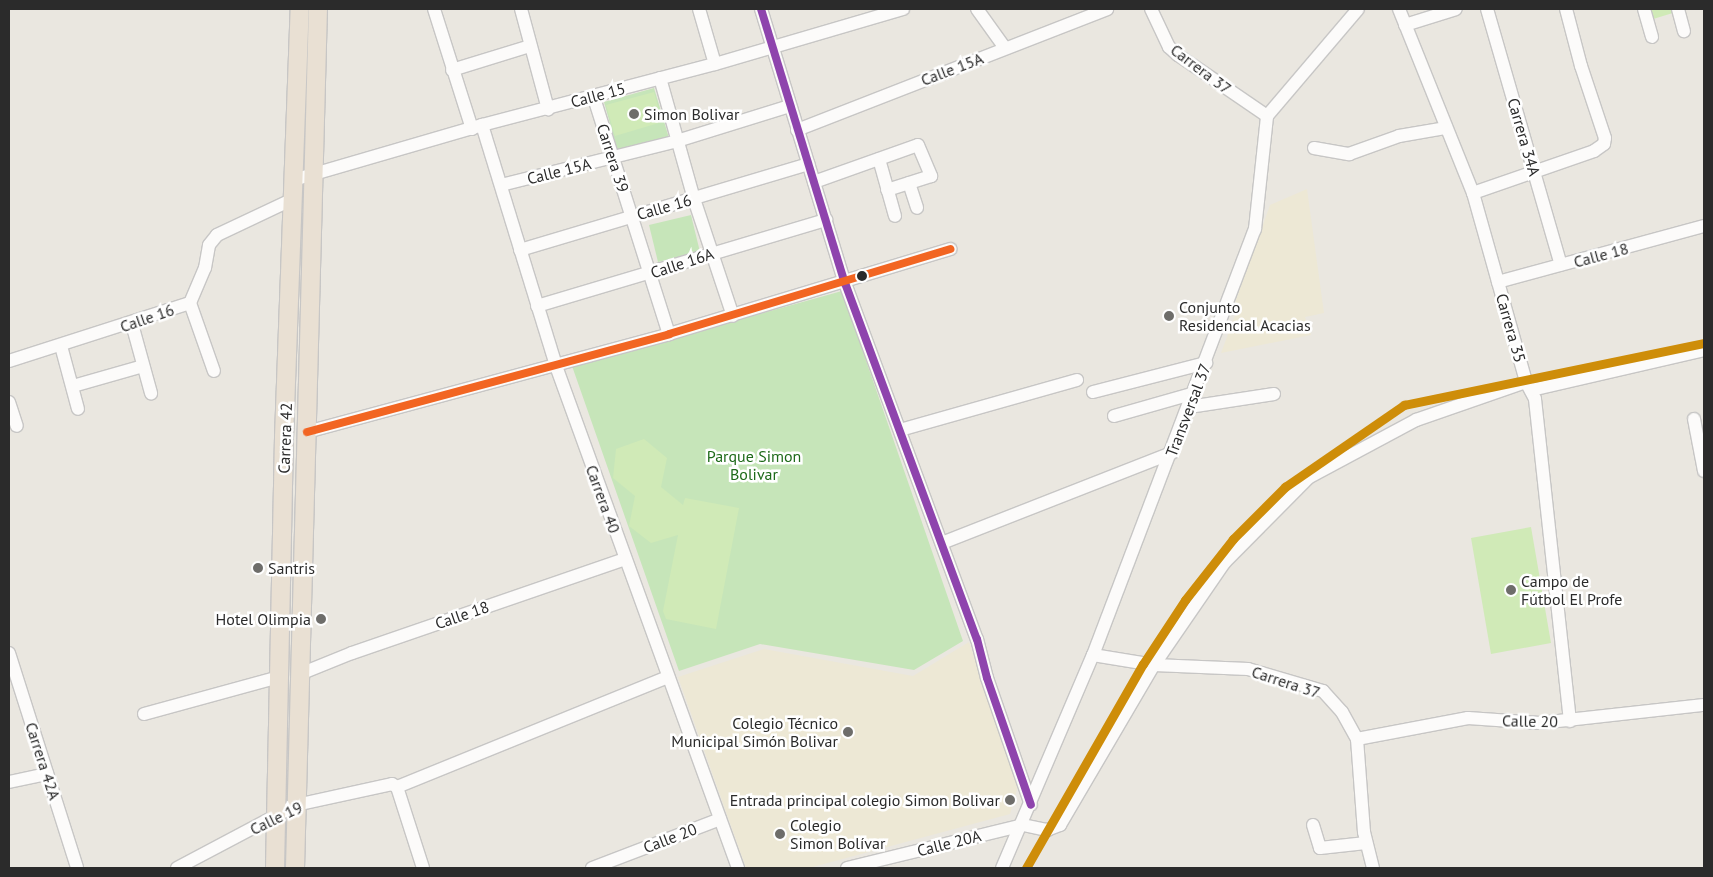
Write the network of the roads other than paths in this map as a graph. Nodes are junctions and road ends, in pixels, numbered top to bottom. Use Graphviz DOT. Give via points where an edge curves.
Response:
graph roads {
  1 [pos="300,9"];
  2 [pos="318,9"];
  3 [pos="434,9"];
  4 [pos="521,9"];
  5 [pos="699,9"];
  6 [pos="762,9"];
  7 [pos="903,9"];
  8 [pos="977,9"];
  9 [pos="1107,9"];
  10 [pos="1150,9"];
  11 [pos="1358,9"];
  12 [pos="1399,9"];
  13 [pos="1456,9"];
  14 [pos="1488,9"];
  15 [pos="1566,9"];
  16 [pos="1644,9"];
  17 [pos="1678,9"];
  18 [pos="862,14"];
  19 [pos="1405,25"];
  20 [pos="1684,30"];
  21 [pos="1652,37"];
  22 [pos="530,46"];
  23 [pos="772,48"];
  24 [pos="1005,48"];
  25 [pos="716,64"];
  26 [pos="452,70"];
  27 [pos="660,78"];
  28 [pos="594,98"];
  29 [pos="790,106"];
  30 [pos="548,108"];
  31 [pos="1267,116"];
  32 [pos="477,127"];
  33 [pos="1446,128"];
  34 [pos="797,130"];
  35 [pos="677,141"];
  36 [pos="1314,148"];
  37 [pos="613,158"];
  38 [pos="879,159"];
  39 [pos="808,164"];
  40 [pos="1533,172"];
  41 [pos="314,173"];
  42 [pos="293,180"];
  43 [pos="814,182"];
  44 [pos="909,183"];
  45 [pos="502,185"];
  46 [pos="887,190"];
  47 [pos="1473,193"];
  48 [pos="293,199"];
  49 [pos="694,199"];
  50 [pos="917,208"];
  51 [pos="633,216"];
  52 [pos="895,216"];
  53 [pos="826,220"];
  54 [pos="1704,226"];
  55 [pos="950,249"];
  56 [pos="520,250"];
  57 [pos="711,252"];
  58 [pos="1561,265"];
  59 [pos="651,273"];
  60 [pos="1498,282"];
  61 [pos="845,283"];
  62 [pos="190,303"];
  63 [pos="537,306"];
  64 [pos="733,316"];
  65 [pos="132,324"];
  66 [pos="669,334"];
  67 [pos="61,346"];
  68 [pos="1704,350"];
  69 [pos="9,362"];
  70 [pos="1206,363"];
  71 [pos="143,366"];
  72 [pos="556,366"];
  73 [pos="214,372"];
  74 [pos="1077,380"];
  75 [pos="73,386"];
  76 [pos="1528,386"];
  77 [pos="1093,392"];
  78 [pos="151,393"];
  79 [pos="1194,393"];
  80 [pos="1274,394"];
  81 [pos="9,402"];
  82 [pos="1189,407"];
  83 [pos="78,409"];
  84 [pos="1114,416"];
  85 [pos="1694,419"];
  86 [pos="17,426"];
  87 [pos="900,430"];
  88 [pos="307,432"];
  89 [pos="1172,453"];
  90 [pos="1704,471"];
  91 [pos="942,543"];
  92 [pos="625,559"];
  93 [pos="9,653"];
  94 [pos="1093,656"];
  95 [pos="1154,666"];
  96 [pos="300,674"];
  97 [pos="279,677"];
  98 [pos="668,677"];
  99 [pos="1704,705"];
  100 [pos="144,714"];
  101 [pos="1570,721"];
  102 [pos="1356,740"];
  103 [pos="47,774"];
  104 [pos="9,782"];
  105 [pos="397,788"];
  106 [pos="296,805"];
  107 [pos="1031,805"];
  108 [pos="276,818"];
  109 [pos="720,819"];
  110 [pos="1023,825"];
  111 [pos="1313,825"];
  112 [pos="1366,843"];
  113 [pos="196,864"];
  114 [pos="77,868"];
  115 [pos="178,868"];
  116 [pos="275,868"];
  117 [pos="295,868"];
  118 [pos="423,868"];
  119 [pos="592,868"];
  120 [pos="738,868"];
  121 [pos="847,868"];
  122 [pos="1002,868"];
  123 [pos="1373,868"];
  1 -- 42 [label="highway, Carrera 42"];
  2 -- 41 [label="highway, Carrera 42"];
  3 -- 26 [label="street, Carrera 40"];
  4 -- 22 [label="street"];
  5 -- 25 [label="street"];
  6 -- 23 [label="street"];
  7 -- 18 [label="street, Calle 15"];
  8 -- 24 [label="street"];
  9 -- 24 [label="street, Calle 15A"];
  10 -- 31 [label="street, Carrera 37" via="1169,47"];
  11 -- 31 [label="street"];
  12 -- 19 [label="street, Carrera 35"];
  13 -- 19 [label="street"];
  14 -- 40 [label="street, Carrera 34A"];
  15 -- 40 [label="street" via="1605,138 1604,144 1594,151"];
  16 -- 21 [label="street"];
  17 -- 20 [label="street"];
  18 -- 23 [label="street, Calle 15"];
  19 -- 33 [label="street, Carrera 35"];
  22 -- 26 [label="street"];
  22 -- 30 [label="street"];
  23 -- 25 [label="street, Calle 15"];
  23 -- 29 [label="street"];
  24 -- 34 [label="street, Calle 15A"];
  25 -- 27 [label="street, Calle 15"];
  26 -- 32 [label="street, Carrera 40"];
  27 -- 28 [label="street, Calle 15"];
  27 -- 35 [label="street"];
  28 -- 30 [label="street, Calle 15"];
  28 -- 37 [label="street, Carrera 39"];
  29 -- 34 [label="street"];
  29 -- 35 [label="street, Calle 15A"];
  30 -- 32 [label="street, Calle 15"];
  31 -- 70 [label="street, Transversal 37" via="1255,229"];
  32 -- 41 [label="street, Calle 15"];
  32 -- 45 [label="street, Carrera 40"];
  33 -- 36 [label="street" via="1399,136 1349,154"];
  33 -- 47 [label="street, Carrera 35"];
  34 -- 39 [label="street"];
  35 -- 37 [label="street, Calle 15A"];
  35 -- 49 [label="street"];
  37 -- 45 [label="street, Calle 15A"];
  37 -- 51 [label="street, Carrera 39"];
  38 -- 43 [label="street"];
  38 -- 44 [label="street" via="918,145 931,176"];
  38 -- 46 [label="street"];
  39 -- 43 [label="street"];
  39 -- 49 [label="street, Calle 16"];
  40 -- 47 [label="street"];
  40 -- 58 [label="street, Carrera 34A"];
  41 -- 42 [label="street, Calle 15"];
  41 -- 88 [label="highway, Carrera 42"];
  42 -- 48 [label="highway, Carrera 42"];
  43 -- 53 [label="street"];
  44 -- 46 [label="street"];
  44 -- 50 [label="street"];
  45 -- 56 [label="street, Carrera 40"];
  46 -- 52 [label="street"];
  47 -- 60 [label="street, Carrera 35"];
  48 -- 62 [label="street, Calle 16" via="217,234 210,244 205,268"];
  48 -- 97 [label="highway, Carrera 42"];
  49 -- 51 [label="street, Calle 16"];
  49 -- 57 [label="street"];
  51 -- 56 [label="street, Calle 16"];
  51 -- 59 [label="street, Carrera 39"];
  53 -- 57 [label="street, Calle 16A"];
  53 -- 61 [label="street"];
  54 -- 58 [label="street, Calle 18"];
  55 -- 61 [label="street"];
  56 -- 63 [label="street, Carrera 40"];
  57 -- 59 [label="street, Calle 16A"];
  57 -- 64 [label="street"];
  58 -- 60 [label="street, Calle 18"];
  59 -- 63 [label="street, Calle 16A"];
  59 -- 66 [label="street, Carrera 39"];
  60 -- 76 [label="street, Carrera 35"];
  61 -- 64 [label="street"];
  61 -- 87 [label="street"];
  62 -- 65 [label="street, Calle 16"];
  62 -- 73 [label="street"];
  63 -- 72 [label="street, Carrera 40"];
  64 -- 66 [label="street"];
  65 -- 67 [label="street, Calle 16"];
  65 -- 71 [label="street"];
  66 -- 72 [label="street"];
  67 -- 69 [label="street, Calle 16"];
  67 -- 75 [label="street"];
  68 -- 76 [label="street"];
  70 -- 77 [label="street"];
  70 -- 79 [label="street, Transversal 37"];
  71 -- 75 [label="street"];
  71 -- 78 [label="street"];
  72 -- 88 [label="street"];
  72 -- 92 [label="street, Carrera 40"];
  74 -- 87 [label="street"];
  75 -- 83 [label="street"];
  76 -- 95 [label="street" via="1416,420 1308,478 1224,563"];
  76 -- 101 [label="street, Carrera 35" via="1535,399"];
  79 -- 82 [label="street, Transversal 37"];
  79 -- 84 [label="street"];
  80 -- 82 [label="street"];
  81 -- 86 [label="street"];
  82 -- 89 [label="street, Transversal 37"];
  85 -- 90 [label="street"];
  87 -- 91 [label="street"];
  88 -- 96 [label="highway, Carrera 42"];
  89 -- 91 [label="street"];
  89 -- 94 [label="street, Transversal 37"];
  91 -- 107 [label="street"];
  92 -- 96 [label="street, Calle 18"];
  92 -- 98 [label="street, Carrera 40"];
  93 -- 103 [label="street, Carrera 42A"];
  94 -- 95 [label="street, Carrera 37"];
  94 -- 107 [label="street, Transversal 37"];
  95 -- 102 [label="street, Carrera 37" via="1248,669 1323,691 1342,712"];
  95 -- 110 [label="street" via="1060,825 1047,830"];
  96 -- 106 [label="highway, Carrera 42"];
  97 -- 100 [label="street"];
  97 -- 108 [label="highway, Carrera 42"];
  98 -- 105 [label="street"];
  98 -- 109 [label="street, Carrera 40"];
  99 -- 101 [label="street, Calle 20"];
  101 -- 102 [label="street, Calle 20" via="1540,723 1468,718"];
  102 -- 112 [label="street, Carrera 37"];
  103 -- 104 [label="street"];
  103 -- 114 [label="street, Carrera 42A"];
  105 -- 106 [label="street, Calle 19" via="392,784 382,785"];
  105 -- 118 [label="street"];
  106 -- 108 [label="street, Calle 19"];
  106 -- 117 [label="highway, Carrera 42"];
  107 -- 110 [label="street, Transversal 37"];
  108 -- 113 [label="street, Calle 19"];
  108 -- 116 [label="highway, Carrera 42"];
  109 -- 119 [label="street, Calle 20"];
  109 -- 120 [label="street, Carrera 40"];
  110 -- 121 [label="street, Calle 20A"];
  110 -- 122 [label="street"];
  111 -- 112 [label="street" via="1320,848"];
  112 -- 123 [label="street, Carrera 37"];
  113 -- 115 [label="street, Calle 19"];
}
